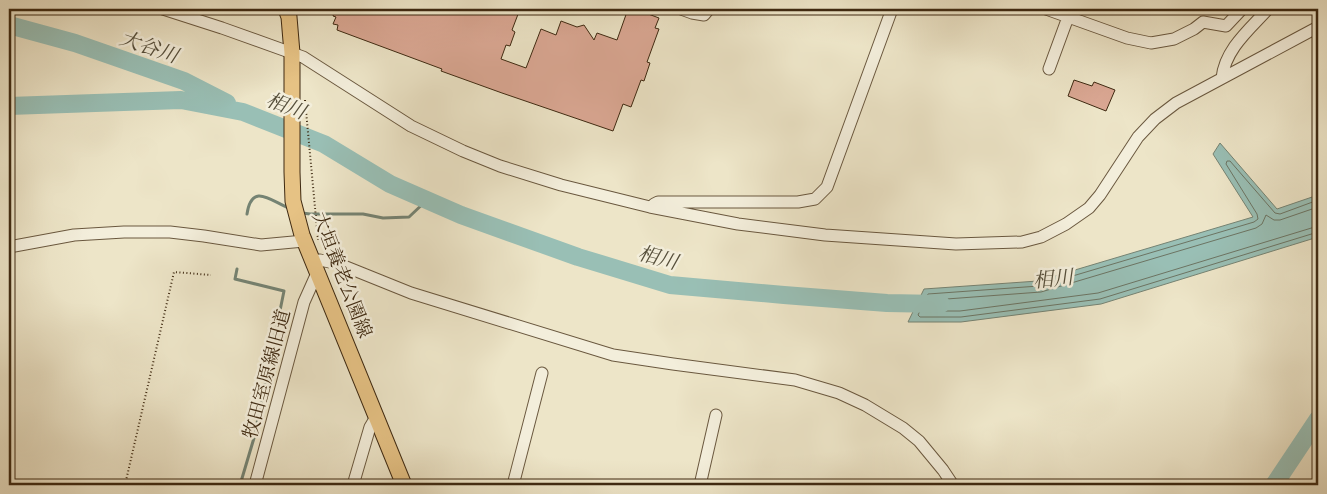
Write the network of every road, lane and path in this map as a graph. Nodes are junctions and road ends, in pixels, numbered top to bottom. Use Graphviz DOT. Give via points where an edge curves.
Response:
graph roads {
  1 [pos="163,9"];
  2 [pos="286,9"];
  3 [pos="681,9"];
  4 [pos="708,9"];
  5 [pos="892,9"];
  6 [pos="1046,9"];
  7 [pos="1242,9"];
  8 [pos="1268,9"];
  9 [pos="1070,13"];
  10 [pos="1318,27"];
  11 [pos="292,56"];
  12 [pos="1049,69"];
  13 [pos="1222,78"];
  14 [pos="305,95"];
  15 [pos="650,207"];
  16 [pos="308,239"];
  17 [pos="9,247"];
  18 [pos="315,267"];
  19 [pos="211,275"];
  20 [pos="542,373"];
  21 [pos="716,415"];
  22 [pos="376,417"];
  23 [pos="125,485"];
  24 [pos="255,485"];
  25 [pos="353,485"];
  26 [pos="404,485"];
  27 [pos="513,485"];
  28 [pos="700,485"];
  29 [pos="953,485"];
  1 -- 11 [label="street"];
  2 -- 11 [label="main road, 大垣養老公園線"];
  3 -- 4 [label="street" via="704,15"];
  5 -- 15 [label="street" via="827,187 816,199 798,202 658,202"];
  6 -- 9 [label="street"];
  7 -- 9 [label="street" via="1226,26 1203,22 1174,40 1151,43 1127,38"];
  8 -- 13 [label="street" via="1236,44"];
  9 -- 12 [label="street"];
  10 -- 13 [label="street"];
  11 -- 15 [label="street" via="303,57 411,126 463,151 560,185"];
  11 -- 16 [label="main road, 大垣養老公園線" via="293,201"];
  13 -- 15 [label="street" via="1176,103 1155,119 1138,137 1089,208 1041,237 1022,242 956,244 825,235 738,224"];
  14 -- 16 [label="path"];
  16 -- 17 [label="street" via="261,245 170,232 124,232 74,235"];
  16 -- 18 [label="main road, 大垣養老公園線"];
  18 -- 22 [label="main road, 大垣養老公園線"];
  18 -- 24 [label="street, 牧田室原線旧道"];
  18 -- 29 [label="street" via="320,260 339,264 411,293 613,354 795,380 839,393 865,404 903,428 919,441"];
  19 -- 23 [label="path" via="174,272"];
  20 -- 27 [label="street"];
  21 -- 28 [label="street"];
  22 -- 25 [label="street"];
  22 -- 26 [label="main road, 大垣養老公園線"];
}
